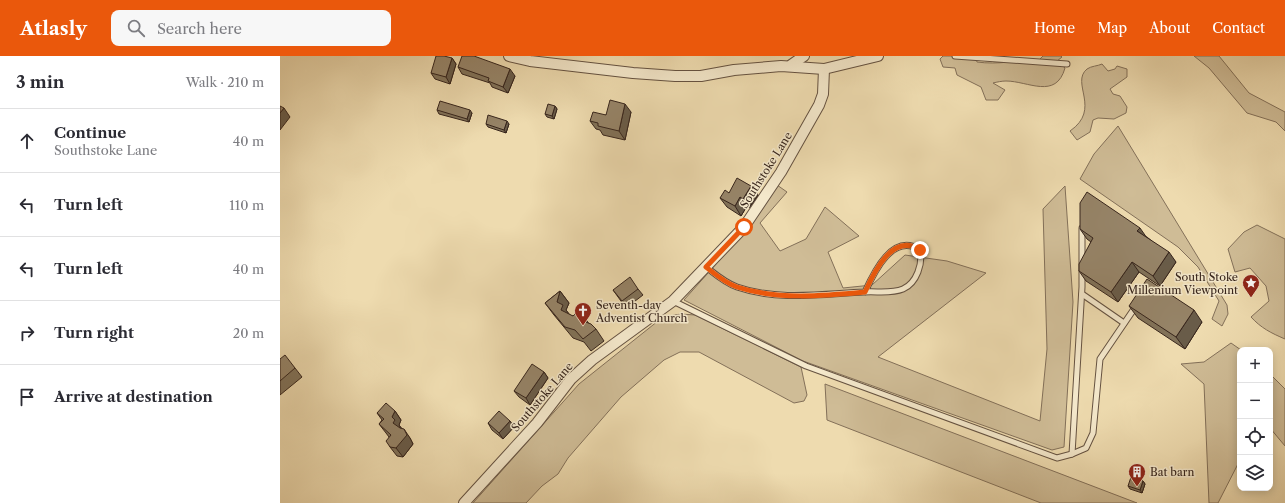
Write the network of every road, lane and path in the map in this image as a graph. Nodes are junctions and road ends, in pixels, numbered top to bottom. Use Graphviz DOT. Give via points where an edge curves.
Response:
graph roads {
  1 [pos="509,56"];
  2 [pos="804,56"];
  3 [pos="878,56"];
  4 [pos="954,56"];
  5 [pos="1067,64"];
  6 [pos="791,65"];
  7 [pos="824,69"];
  8 [pos="1082,219"];
  9 [pos="706,267"];
  10 [pos="865,292"];
  11 [pos="1082,294"];
  12 [pos="673,301"];
  13 [pos="1138,304"];
  14 [pos="1124,323"];
  15 [pos="1072,454"];
  16 [pos="464,503"];
  1 -- 6 [label="street" via="546,63 675,76 701,76"];
  2 -- 6 [label="street"];
  3 -- 7 [label="street"];
  4 -- 5 [label="lane"];
  6 -- 7 [label="street"];
  7 -- 9 [label="street, Southstoke Lane" via="823,94 819,105 781,172 744,227"];
  8 -- 11 [label="lane"];
  9 -- 10 [label="lane" via="736,286 760,292 831,295"];
  9 -- 12 [label="street, Southstoke Lane"];
  10 -- 10 [label="lane" via="897,291 911,284 920,266 920,250 909,245 895,248 879,266"];
  11 -- 14 [label="lane"];
  11 -- 15 [label="lane"];
  12 -- 15 [label="lane" via="806,366 1057,458"];
  12 -- 16 [label="street, Southstoke Lane" via="592,360 572,379 532,428"];
  13 -- 14 [label="lane"];
  14 -- 15 [label="lane" via="1100,359 1093,433 1086,448"];
}
